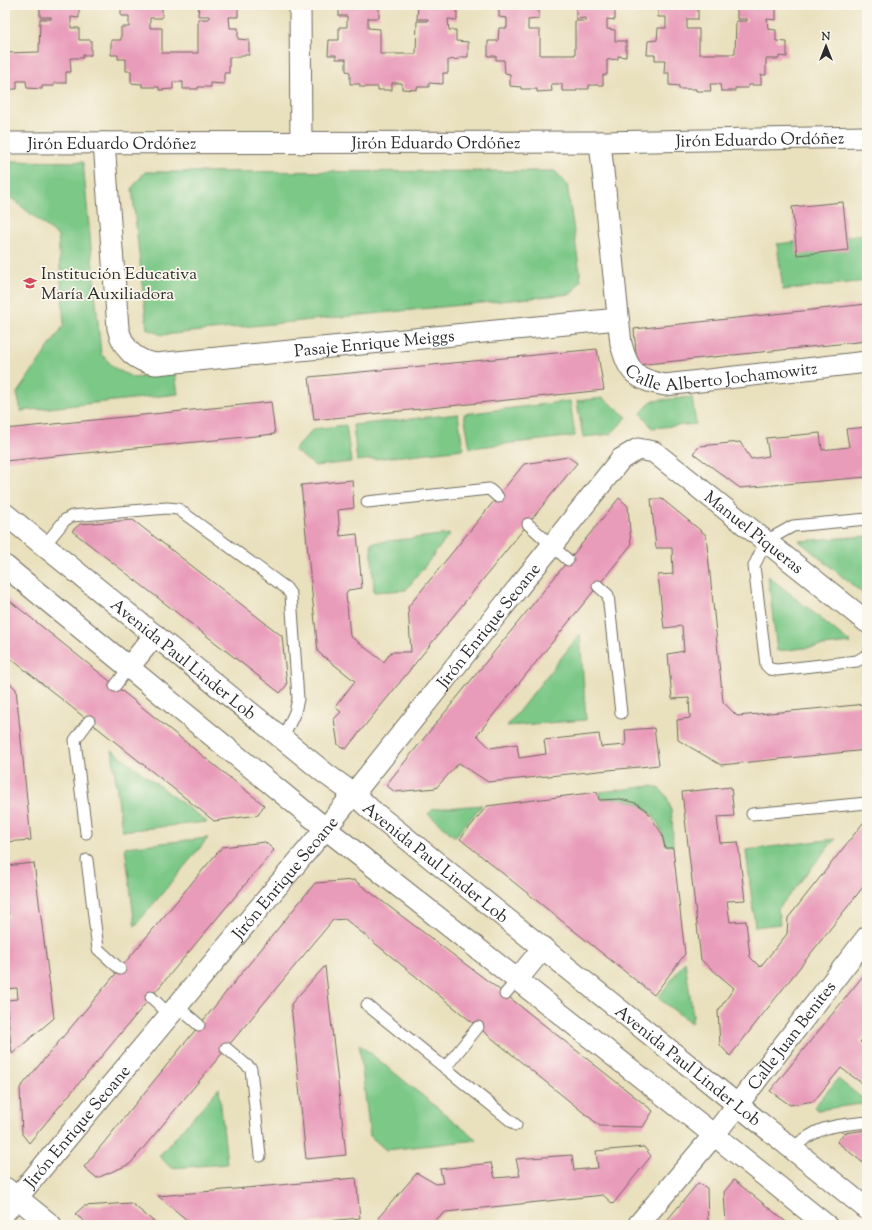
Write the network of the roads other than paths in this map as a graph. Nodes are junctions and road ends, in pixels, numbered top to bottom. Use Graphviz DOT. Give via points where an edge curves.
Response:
graph roads {
  1 [pos="300,5"];
  2 [pos="867,137"];
  3 [pos="600,142"];
  4 [pos="5,143"];
  5 [pos="104,143"];
  6 [pos="302,143"];
  7 [pos="618,319"];
  8 [pos="867,362"];
  9 [pos="638,449"];
  10 [pos="498,497"];
  11 [pos="367,502"];
  12 [pos="5,514"];
  13 [pos="867,519"];
  14 [pos="528,524"];
  15 [pos="766,541"];
  16 [pos="551,545"];
  17 [pos="44,546"];
  18 [pos="568,560"];
  19 [pos="5,566"];
  20 [pos="598,586"];
  21 [pos="867,622"];
  22 [pos="155,636"];
  23 [pos="867,655"];
  24 [pos="129,667"];
  25 [pos="115,686"];
  26 [pos="621,713"];
  27 [pos="89,721"];
  28 [pos="283,738"];
  29 [pos="354,794"];
  30 [pos="867,803"];
  31 [pos="752,814"];
  32 [pos="326,829"];
  33 [pos="86,833"];
  34 [pos="87,860"];
  35 [pos="867,937"];
  36 [pos="543,948"];
  37 [pos="120,969"];
  38 [pos="510,987"];
  39 [pos="151,997"];
  40 [pos="367,1005"];
  41 [pos="173,1010"];
  42 [pos="199,1025"];
  43 [pos="478,1027"];
  44 [pos="226,1048"];
  45 [pos="445,1068"];
  46 [pos="737,1104"];
  47 [pos="867,1122"];
  48 [pos="516,1125"];
  49 [pos="714,1135"];
  50 [pos="792,1148"];
  51 [pos="260,1156"];
  52 [pos="9,1199"];
  53 [pos="867,1209"];
  54 [pos="51,1225"];
  55 [pos="638,1225"];
  56 [pos="826,1225"];
  1 -- 6 [label="street"];
  2 -- 3 [label="street, Jirón Eduardo Ordóñez"];
  3 -- 6 [label="street, Jirón Eduardo Ordóñez"];
  3 -- 7 [label="street"];
  4 -- 5 [label="street, Jirón Eduardo Ordóñez"];
  5 -- 6 [label="street, Jirón Eduardo Ordóñez"];
  5 -- 7 [label="street, Pasaje Enrique Meiggs" via="118,328 122,341 132,355 146,362 156,364"];
  7 -- 8 [label="street, Calle Alberto Jochamowitz" via="623,350 632,373 646,381 665,385"];
  9 -- 15 [label="street, Manuel Piqueras" via="654,452"];
  9 -- 16 [label="street, Jirón Enrique Seoane" via="621,459"];
  10 -- 11 [label="lane" via="489,489"];
  12 -- 17 [label="street, Avenida Paul Linder Lob"];
  13 -- 15 [label="lane" via="793,526"];
  14 -- 16 [label="lane"];
  15 -- 21 [label="street, Manuel Piqueras"];
  15 -- 23 [label="lane" via="754,566 767,667 777,670 857,661"];
  16 -- 18 [label="lane"];
  16 -- 29 [label="street, Jirón Enrique Seoane"];
  17 -- 22 [label="street, Avenida Paul Linder Lob"];
  17 -- 28 [label="lane" via="65,520 72,516 178,509 286,588 291,596 298,699"];
  19 -- 24 [label="street"];
  20 -- 26 [label="lane" via="608,595"];
  22 -- 24 [label="street"];
  22 -- 28 [label="street, Avenida Paul Linder Lob"];
  24 -- 25 [label="lane"];
  24 -- 32 [label="street"];
  27 -- 33 [label="lane" via="75,740"];
  28 -- 29 [label="street, Avenida Paul Linder Lob"];
  29 -- 32 [label="street, Jirón Enrique Seoane"];
  29 -- 36 [label="street, Avenida Paul Linder Lob"];
  30 -- 31 [label="lane"];
  32 -- 38 [label="street"];
  32 -- 41 [label="street, Jirón Enrique Seoane"];
  34 -- 37 [label="lane" via="98,949"];
  35 -- 46 [label="street, Calle Juan Benites"];
  36 -- 38 [label="street"];
  36 -- 46 [label="street, Avenida Paul Linder Lob"];
  38 -- 49 [label="street"];
  39 -- 41 [label="lane"];
  40 -- 45 [label="lane"];
  41 -- 42 [label="lane"];
  41 -- 52 [label="street, Jirón Enrique Seoane"];
  43 -- 45 [label="lane"];
  44 -- 51 [label="lane" via="251,1069"];
  45 -- 48 [label="lane"];
  46 -- 49 [label="street, Calle Juan Benites"];
  46 -- 50 [label="street, Avenida Paul Linder Lob"];
  47 -- 50 [label="lane" via="829,1126 811,1134"];
  49 -- 55 [label="street, Calle Juan Benites"];
  49 -- 56 [label="street"];
  50 -- 53 [label="street, Avenida Paul Linder Lob"];
  52 -- 54 [label="street"];
}
